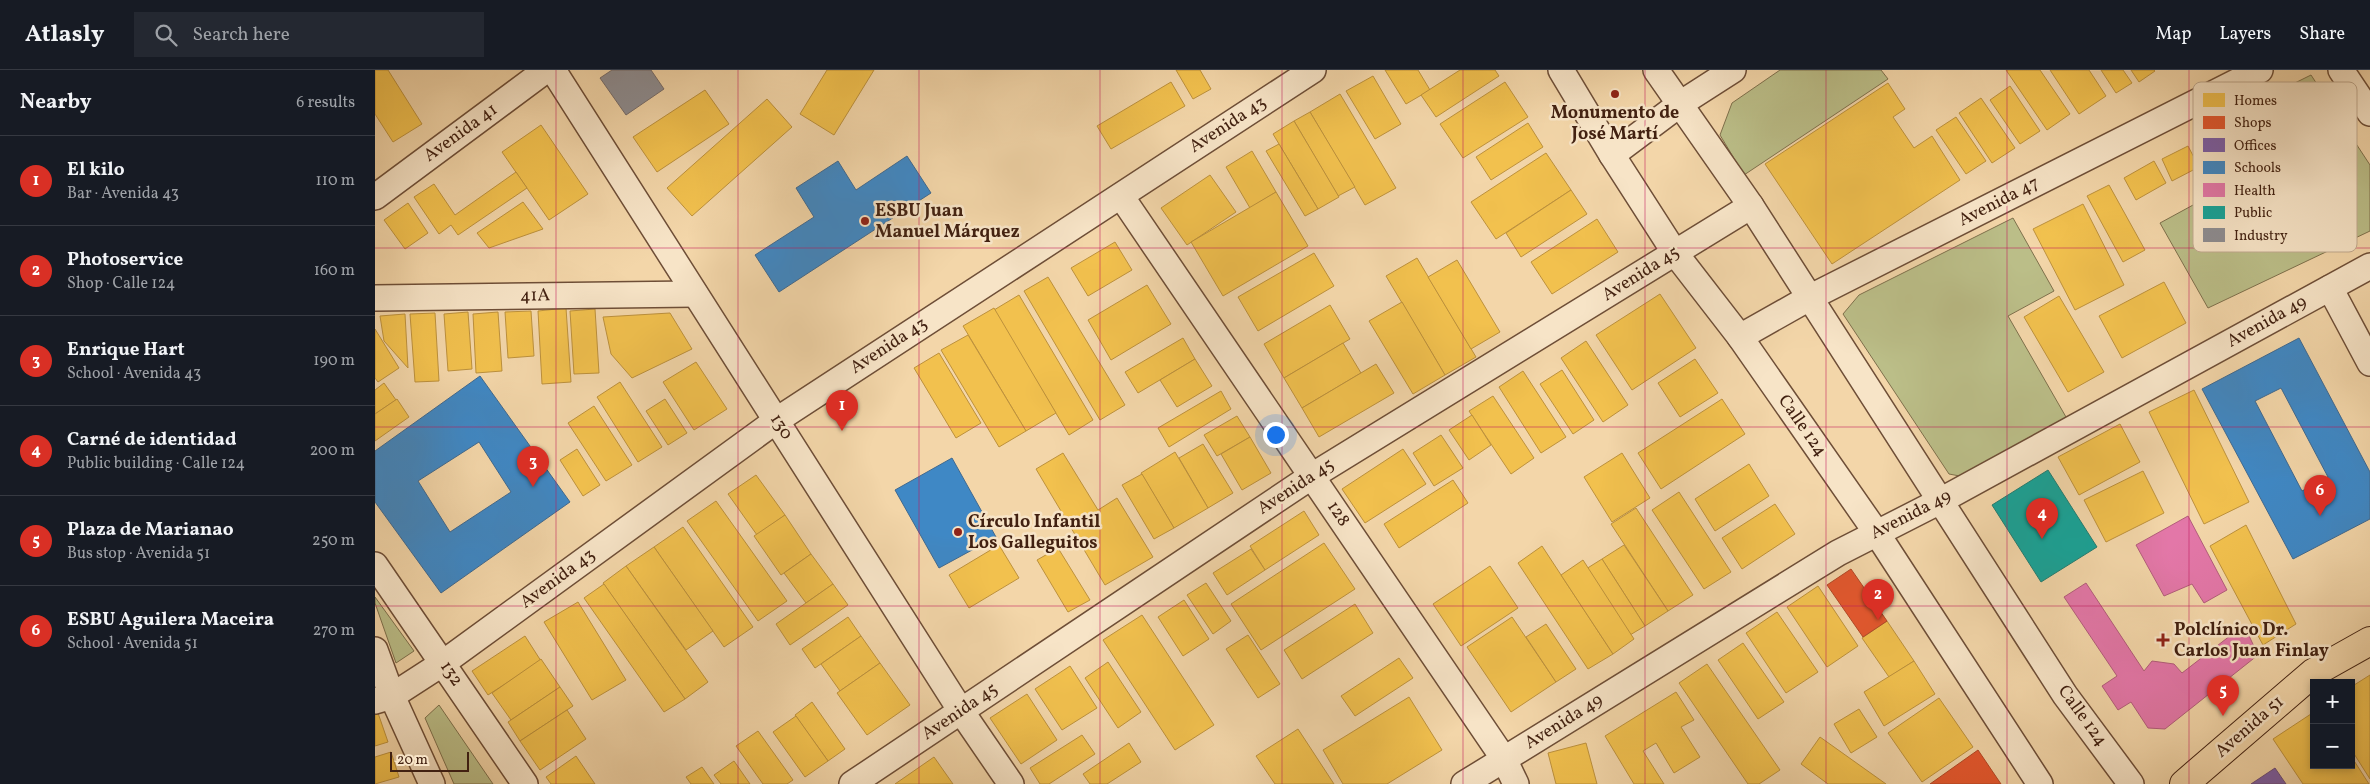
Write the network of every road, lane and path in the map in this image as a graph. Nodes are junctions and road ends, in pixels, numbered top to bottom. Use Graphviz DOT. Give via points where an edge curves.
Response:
graph roads {
  1 [pos="546,70"];
  2 [pos="553,70"];
  3 [pos="1313,70"];
  4 [pos="1561,70"];
  5 [pos="1656,70"];
  6 [pos="1733,70"];
  7 [pos="2259,70"];
  8 [pos="2341,70"];
  9 [pos="2235,82"];
  10 [pos="2349,82"];
  11 [pos="2357,94"];
  12 [pos="2193,103"];
  13 [pos="1680,104"];
  14 [pos="2370,113"];
  15 [pos="1612,155"];
  16 [pos="1121,196"];
  17 [pos="375,197"];
  18 [pos="1751,206"];
  19 [pos="1675,252"];
  20 [pos="2370,266"];
  21 [pos="2330,288"];
  22 [pos="695,294"];
  23 [pos="375,298"];
  24 [pos="1809,298"];
  25 [pos="1740,337"];
  26 [pos="2370,363"];
  27 [pos="777,420"];
  28 [pos="1312,476"];
  29 [pos="1940,502"];
  30 [pos="1876,532"];
  31 [pos="375,565"];
  32 [pos="2370,641"];
  33 [pos="375,650"];
  34 [pos="443,663"];
  35 [pos="384,699"];
  36 [pos="961,711"];
  37 [pos="1504,759"];
  38 [pos="432,784"];
  39 [pos="525,784"];
  40 [pos="852,784"];
  41 [pos="1011,784"];
  42 [pos="1464,784"];
  43 [pos="1517,784"];
  44 [pos="2040,784"];
  45 [pos="2131,784"];
  46 [pos="2184,784"];
  1 -- 17 [label="street, Avenida 41"];
  2 -- 22 [label="street, 130"];
  3 -- 16 [label="street, Avenida 43"];
  4 -- 15 [label="street, Calle 124"];
  5 -- 13 [label="street, Calle 124"];
  6 -- 13 [label="street"];
  7 -- 9 [label="street, Avenida 47"];
  8 -- 10 [label="street"];
  11 -- 14 [label="street"];
  12 -- 24 [label="street, Avenida 47"];
  13 -- 15 [label="street"];
  13 -- 18 [label="street, Calle 124"];
  15 -- 19 [label="street, Calle 124"];
  16 -- 27 [label="street, Avenida 43"];
  16 -- 28 [label="street, 128"];
  18 -- 19 [label="street, Avenida 45"];
  18 -- 24 [label="street, Calle 124"];
  19 -- 25 [label="street, Calle 124"];
  19 -- 28 [label="street, Avenida 45"];
  20 -- 21 [label="street, Avenida 49"];
  21 -- 26 [label="street"];
  21 -- 29 [label="street, Avenida 49"];
  22 -- 23 [label="street, 41A"];
  22 -- 27 [label="street, 130"];
  24 -- 25 [label="street, Avenida 47"];
  24 -- 29 [label="street, Calle 124"];
  25 -- 30 [label="street, Calle 124"];
  27 -- 34 [label="street, Avenida 43"];
  27 -- 36 [label="street, 130"];
  28 -- 36 [label="street, Avenida 45"];
  28 -- 37 [label="street, 128"];
  29 -- 30 [label="street, Avenida 49"];
  29 -- 45 [label="street, Calle 124" via="2065,696"];
  30 -- 37 [label="street, Avenida 49"];
  30 -- 44 [label="street, Calle 124"];
  31 -- 34 [label="street, 132"];
  32 -- 46 [label="main road, Avenida 51" via="2313,673"];
  33 -- 35 [label="street"];
  34 -- 35 [label="street, Avenida 43"];
  34 -- 39 [label="street, 132"];
  35 -- 38 [label="street"];
  36 -- 40 [label="street, Avenida 45"];
  36 -- 41 [label="street, 130"];
  37 -- 42 [label="street, Avenida 49"];
  37 -- 43 [label="street, 128"];
}
